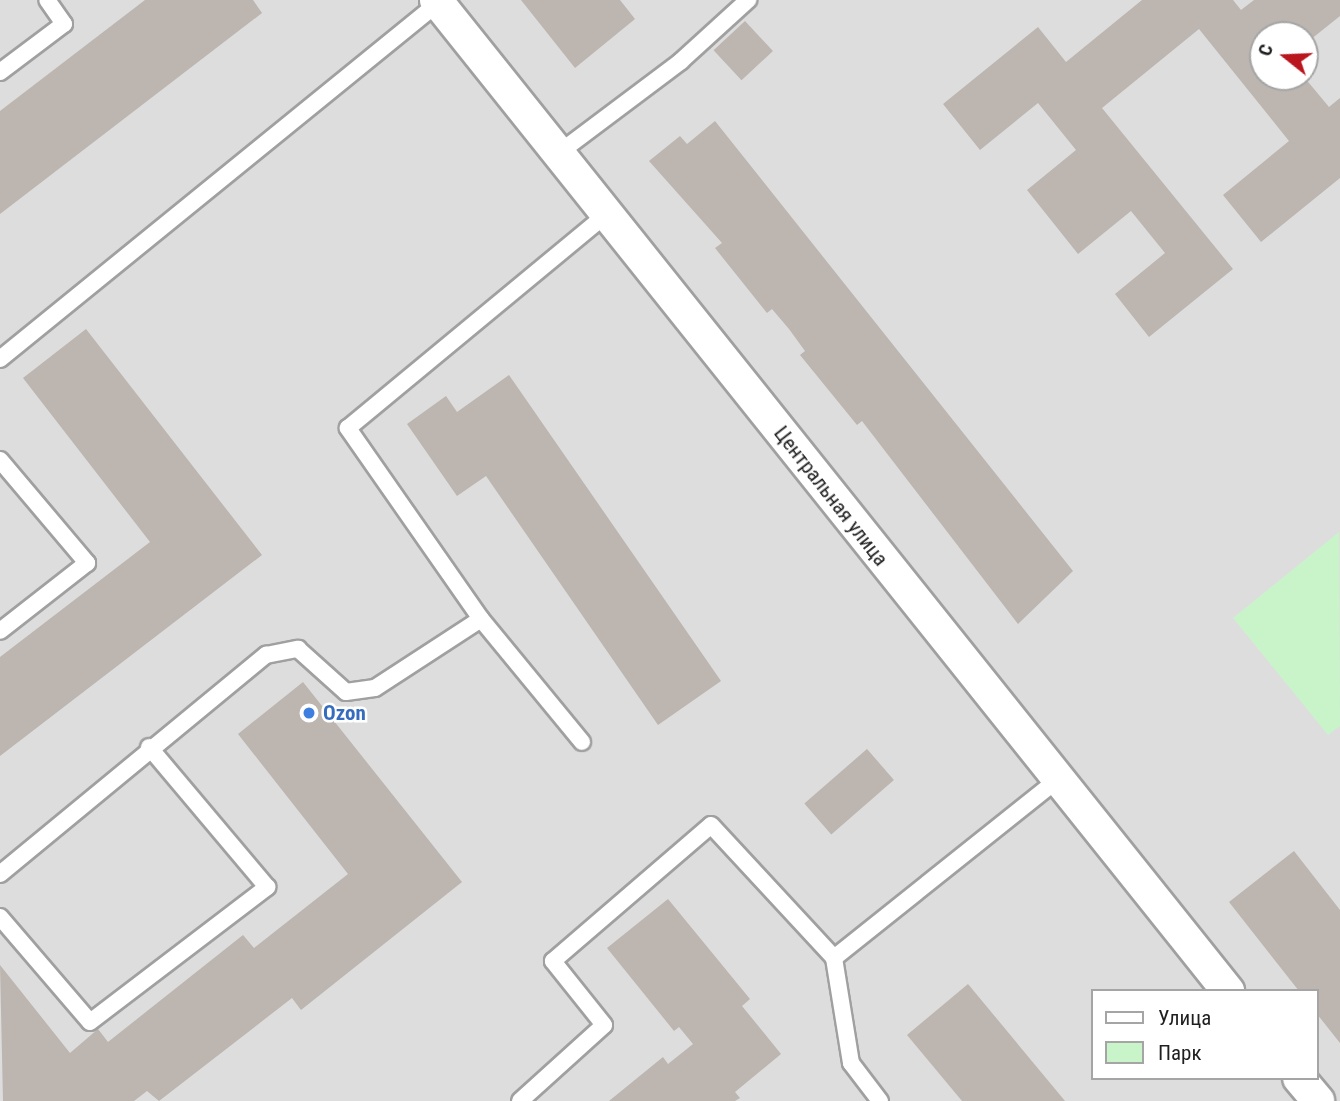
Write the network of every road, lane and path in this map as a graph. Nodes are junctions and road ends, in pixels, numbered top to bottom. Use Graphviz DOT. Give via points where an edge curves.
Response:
graph roads {
  1 [pos="47,0"];
  2 [pos="748,0"];
  3 [pos="437,2"];
  4 [pos="0,72"];
  5 [pos="560,152"];
  6 [pos="608,213"];
  7 [pos="0,359"];
  8 [pos="0,460"];
  9 [pos="481,619"];
  10 [pos="0,631"];
  11 [pos="582,742"];
  12 [pos="149,747"];
  13 [pos="1057,780"];
  14 [pos="0,874"];
  15 [pos="0,917"];
  16 [pos="834,958"];
  17 [pos="1226,989"];
  18 [pos="1301,1080"];
  19 [pos="520,1101"];
  20 [pos="880,1101"];
  21 [pos="1318,1101"];
  1 -- 4 [label="lane" via="64,24"];
  2 -- 5 [label="lane" via="681,61"];
  3 -- 5 [label="street, Центральная улица"];
  3 -- 7 [label="lane"];
  5 -- 6 [label="street, Центральная улица"];
  6 -- 9 [label="lane" via="348,428"];
  6 -- 13 [label="street, Центральная улица"];
  8 -- 10 [label="lane" via="87,563"];
  9 -- 11 [label="lane"];
  9 -- 12 [label="lane" via="375,688 346,692 298,649 265,655"];
  12 -- 14 [label="lane"];
  12 -- 15 [label="lane" via="267,887 90,1022"];
  13 -- 16 [label="lane"];
  13 -- 17 [label="street, Центральная улица"];
  16 -- 19 [label="lane" via="712,825 553,961 604,1025"];
  16 -- 20 [label="lane" via="851,1063"];
  18 -- 21 [label="street"];
}
